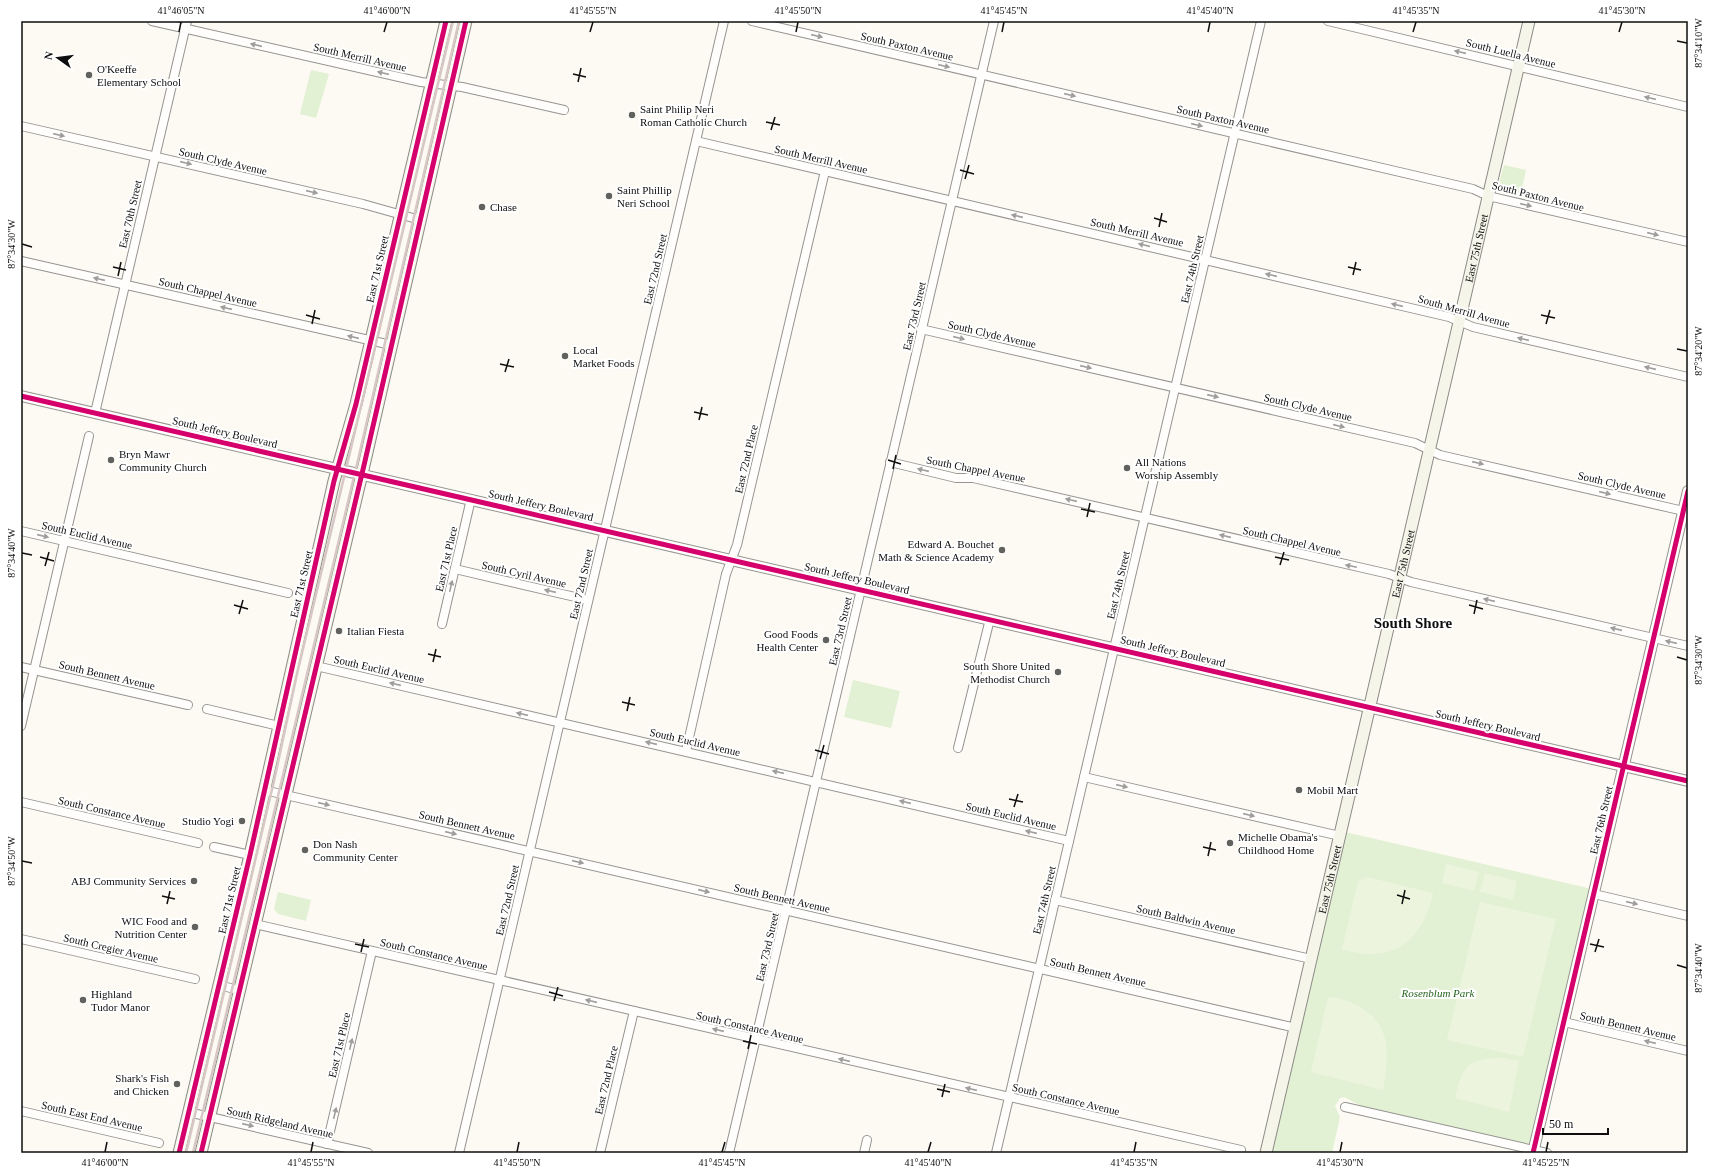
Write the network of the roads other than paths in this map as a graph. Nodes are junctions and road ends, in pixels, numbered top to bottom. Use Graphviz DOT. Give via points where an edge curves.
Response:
graph roads {
  1 [pos="152,21"];
  2 [pos="446,21"];
  3 [pos="466,21"];
  4 [pos="724,21"];
  5 [pos="752,21"];
  6 [pos="994,21"];
  7 [pos="1261,21"];
  8 [pos="1328,21"];
  9 [pos="1529,21"];
  10 [pos="186,25"];
  11 [pos="1518,67"];
  12 [pos="981,74"];
  13 [pos="431,83"];
  14 [pos="451,86"];
  15 [pos="1688,107"];
  16 [pos="564,110"];
  17 [pos="21,126"];
  18 [pos="1235,133"];
  19 [pos="696,140"];
  20 [pos="155,156"];
  21 [pos="825,171"];
  22 [pos="1488,196"];
  23 [pos="952,200"];
  24 [pos="401,214"];
  25 [pos="420,220"];
  26 [pos="1688,242"];
  27 [pos="1205,260"];
  28 [pos="21,261"];
  29 [pos="125,284"];
  30 [pos="1459,321"];
  31 [pos="921,329"];
  32 [pos="371,341"];
  33 [pos="391,346"];
  34 [pos="1688,377"];
  35 [pos="1175,388"];
  36 [pos="21,396"];
  37 [pos="95,413"];
  38 [pos="89,436"];
  39 [pos="1429,450"];
  40 [pos="890,462"];
  41 [pos="338,468"];
  42 [pos="362,474"];
  43 [pos="1688,490"];
  44 [pos="471,499"];
  45 [pos="1686,512"];
  46 [pos="1145,518"];
  47 [pos="605,530"];
  48 [pos="21,531"];
  49 [pos="64,541"];
  50 [pos="731,559"];
  51 [pos="455,569"];
  52 [pos="1400,578"];
  53 [pos="861,589"];
  54 [pos="288,593"];
  55 [pos="588,600"];
  56 [pos="990,619"];
  57 [pos="442,624"];
  58 [pos="1654,638"];
  59 [pos="1688,646"];
  60 [pos="1114,648"];
  61 [pos="316,666"];
  62 [pos="21,667"];
  63 [pos="34,670"];
  64 [pos="188,705"];
  65 [pos="1370,707"];
  66 [pos="207,708"];
  67 [pos="560,722"];
  68 [pos="21,726"];
  69 [pos="279,726"];
  70 [pos="958,748"];
  71 [pos="686,751"];
  72 [pos="1624,766"];
  73 [pos="1084,777"];
  74 [pos="816,781"];
  75 [pos="1688,781"];
  76 [pos="264,790"];
  77 [pos="286,795"];
  78 [pos="21,802"];
  79 [pos="1340,836"];
  80 [pos="1069,841"];
  81 [pos="198,844"];
  82 [pos="214,847"];
  83 [pos="530,851"];
  84 [pos="250,855"];
  85 [pos="1594,894"];
  86 [pos="1055,900"];
  87 [pos="786,910"];
  88 [pos="1688,916"];
  89 [pos="255,924"];
  90 [pos="21,939"];
  91 [pos="372,951"];
  92 [pos="1311,960"];
  93 [pos="1039,970"];
  94 [pos="196,979"];
  95 [pos="499,980"];
  96 [pos="218,985"];
  97 [pos="239,990"];
  98 [pos="634,1011"];
  99 [pos="1564,1022"];
  100 [pos="1296,1028"];
  101 [pos="755,1039"];
  102 [pos="1688,1051"];
  103 [pos="1009,1098"];
  104 [pos="1345,1107"];
  105 [pos="21,1111"];
  106 [pos="188,1112"];
  107 [pos="210,1117"];
  108 [pos="867,1140"];
  109 [pos="159,1143"];
  110 [pos="327,1144"];
  111 [pos="1241,1150"];
  112 [pos="1533,1152"];
  113 [pos="179,1153"];
  114 [pos="201,1153"];
  115 [pos="368,1153"];
  116 [pos="459,1153"];
  117 [pos="600,1153"];
  118 [pos="729,1153"];
  119 [pos="864,1153"];
  120 [pos="996,1153"];
  121 [pos="1266,1153"];
  122 [pos="1547,1153"];
  1 -- 10 [label="street, South Merrill Avenue"];
  2 -- 13 [label="main road, East 71st Street"];
  3 -- 14 [label="main road"];
  4 -- 19 [label="street, East 72nd Street"];
  5 -- 12 [label="street, South Paxton Avenue, one-way"];
  6 -- 12 [label="street, East 73rd Street"];
  7 -- 18 [label="street, East 74th Street"];
  11 -- 8 [label="street, South Luella Avenue, one-way"];
  9 -- 11 [label="main road, East 75th Street"];
  13 -- 10 [label="street, South Merrill Avenue, one-way"];
  10 -- 20 [label="street, East 70th Street"];
  15 -- 11 [label="street, South Luella Avenue, one-way"];
  11 -- 22 [label="main road, East 75th Street"];
  12 -- 18 [label="street, South Paxton Avenue, one-way"];
  12 -- 23 [label="street, East 73rd Street"];
  13 -- 14 [label="street, South Merrill Avenue"];
  13 -- 24 [label="main road, East 71st Street"];
  14 -- 16 [label="street, South Merrill Avenue"];
  14 -- 25 [label="main road"];
  17 -- 20 [label="street, South Clyde Avenue, one-way"];
  18 -- 22 [label="street, South Paxton Avenue" via="1442,182"];
  18 -- 27 [label="street, East 74th Street"];
  19 -- 21 [label="street, South Merrill Avenue"];
  19 -- 47 [label="street, East 72nd Street"];
  20 -- 24 [label="street, South Clyde Avenue, one-way"];
  20 -- 29 [label="street, East 70th Street"];
  21 -- 23 [label="street, South Merrill Avenue"];
  21 -- 50 [label="street, East 72nd Place"];
  22 -- 26 [label="street, South Paxton Avenue, one-way"];
  22 -- 30 [label="main road, East 75th Street"];
  27 -- 23 [label="street, South Merrill Avenue, one-way"];
  23 -- 31 [label="street, East 73rd Street"];
  24 -- 25 [label="street, South Clyde Avenue"];
  24 -- 32 [label="main road, East 71st Street"];
  25 -- 33 [label="main road"];
  30 -- 27 [label="street, South Merrill Avenue, one-way"];
  27 -- 35 [label="street, East 74th Street"];
  29 -- 28 [label="street, South Chappel Avenue, one-way"];
  32 -- 29 [label="street, South Chappel Avenue, one-way"];
  29 -- 37 [label="street, East 70th Street"];
  34 -- 30 [label="street, South Merrill Avenue, one-way" via="1473,328"];
  30 -- 39 [label="main road, East 75th Street"];
  31 -- 35 [label="street, South Clyde Avenue, one-way"];
  31 -- 40 [label="street, East 73rd Street"];
  32 -- 33 [label="street, South Chappel Avenue"];
  32 -- 41 [label="main road, East 71st Street"];
  33 -- 42 [label="main road"];
  35 -- 39 [label="street, South Clyde Avenue, one-way" via="1415,443"];
  35 -- 46 [label="street, East 74th Street"];
  36 -- 37 [label="street, South Jeffery Boulevard"];
  37 -- 41 [label="street, South Jeffery Boulevard"];
  38 -- 49 [label="street"];
  39 -- 45 [label="street, South Clyde Avenue, one-way" via="1440,455"];
  39 -- 52 [label="main road, East 75th Street"];
  46 -- 40 [label="street, South Chappel Avenue, one-way" via="973,478 956,478"];
  40 -- 53 [label="street, East 73rd Street"];
  41 -- 42 [label="street, South Jeffery Boulevard"];
  41 -- 69 [label="main road, East 71st Street"];
  42 -- 44 [label="street, South Jeffery Boulevard"];
  42 -- 61 [label="main road"];
  43 -- 45 [label="street, East 76th Street"];
  44 -- 47 [label="street, South Jeffery Boulevard"];
  44 -- 51 [label="street, East 71st Place"];
  45 -- 58 [label="street, East 76th Street"];
  52 -- 46 [label="street, South Chappel Avenue, one-way"];
  46 -- 60 [label="street, East 74th Street"];
  47 -- 50 [label="street, South Jeffery Boulevard"];
  47 -- 55 [label="street, East 72nd Street"];
  48 -- 49 [label="street, South Euclid Avenue, one-way"];
  49 -- 54 [label="street, South Euclid Avenue"];
  49 -- 63 [label="street"];
  50 -- 53 [label="street, South Jeffery Boulevard"];
  50 -- 71 [label="street, East 72nd Place"];
  55 -- 51 [label="street, South Cyril Avenue, one-way"];
  57 -- 51 [label="street, East 71st Place, one-way"];
  58 -- 52 [label="street, South Chappel Avenue, one-way"];
  52 -- 65 [label="main road, East 75th Street"];
  53 -- 56 [label="street, South Jeffery Boulevard"];
  53 -- 74 [label="street, East 73rd Street"];
  55 -- 67 [label="street, East 72nd Street"];
  56 -- 60 [label="street, South Jeffery Boulevard"];
  56 -- 70 [label="street"];
  59 -- 58 [label="street, South Chappel Avenue, one-way"];
  58 -- 72 [label="street, East 76th Street"];
  60 -- 65 [label="street, South Jeffery Boulevard"];
  60 -- 73 [label="street, East 74th Street"];
  67 -- 61 [label="street, South Euclid Avenue, one-way"];
  61 -- 77 [label="main road"];
  62 -- 63 [label="street, South Bennett Avenue"];
  63 -- 64 [label="street, South Bennett Avenue"];
  63 -- 68 [label="street"];
  65 -- 72 [label="street, South Jeffery Boulevard"];
  65 -- 79 [label="main road, East 75th Street"];
  66 -- 69 [label="street"];
  71 -- 67 [label="street, South Euclid Avenue, one-way"];
  67 -- 83 [label="street, East 72nd Street"];
  69 -- 76 [label="main road, East 71st Street"];
  74 -- 71 [label="street, South Euclid Avenue, one-way"];
  72 -- 75 [label="street, South Jeffery Boulevard"];
  72 -- 85 [label="street, East 76th Street"];
  73 -- 79 [label="street, one-way"];
  73 -- 80 [label="street, East 74th Street"];
  80 -- 74 [label="street, South Euclid Avenue, one-way"];
  74 -- 87 [label="street, East 73rd Street"];
  76 -- 77 [label="street, South Bennett Avenue"];
  76 -- 84 [label="main road, East 71st Street"];
  77 -- 83 [label="street, South Bennett Avenue, one-way"];
  77 -- 89 [label="main road"];
  78 -- 81 [label="street, South Constance Avenue"];
  79 -- 92 [label="main road, East 75th Street"];
  80 -- 86 [label="street, East 74th Street"];
  82 -- 84 [label="street"];
  83 -- 87 [label="street, South Bennett Avenue, one-way"];
  83 -- 95 [label="street, East 72nd Street"];
  84 -- 96 [label="main road, East 71st Street"];
  85 -- 88 [label="street, one-way"];
  85 -- 99 [label="street, East 76th Street"];
  86 -- 92 [label="street, South Baldwin Avenue"];
  86 -- 93 [label="street, East 74th Street"];
  87 -- 93 [label="street, South Bennett Avenue"];
  87 -- 101 [label="street, East 73rd Street"];
  89 -- 91 [label="street, South Constance Avenue"];
  89 -- 97 [label="main road"];
  90 -- 94 [label="street, South Cregier Avenue"];
  91 -- 95 [label="street, South Constance Avenue"];
  110 -- 91 [label="street, East 71st Place, one-way"];
  92 -- 100 [label="main road, East 75th Street"];
  93 -- 100 [label="street, South Bennett Avenue"];
  93 -- 103 [label="street, East 74th Street"];
  98 -- 95 [label="street, South Constance Avenue, one-way"];
  95 -- 116 [label="street, East 72nd Street"];
  96 -- 97 [label="street"];
  96 -- 106 [label="main road, East 71st Street"];
  97 -- 107 [label="main road"];
  101 -- 98 [label="street, South Constance Avenue, one-way"];
  98 -- 117 [label="street, East 72nd Place"];
  102 -- 99 [label="street, South Bennett Avenue, one-way"];
  99 -- 112 [label="street, East 76th Street"];
  100 -- 121 [label="main road, East 75th Street"];
  103 -- 101 [label="street, South Constance Avenue, one-way"];
  101 -- 118 [label="street, East 73rd Street"];
  103 -- 111 [label="street, South Constance Avenue"];
  103 -- 120 [label="street, East 74th Street"];
  104 -- 112 [label="street"];
  105 -- 109 [label="street, South East End Avenue"];
  106 -- 107 [label="street, South Ridgeland Avenue"];
  106 -- 113 [label="main road, East 71st Street"];
  107 -- 110 [label="street, South Ridgeland Avenue, one-way"];
  107 -- 114 [label="main road"];
  108 -- 119 [label="street"];
  110 -- 115 [label="street, South Ridgeland Avenue"];
  112 -- 122 [label="street"];
}
